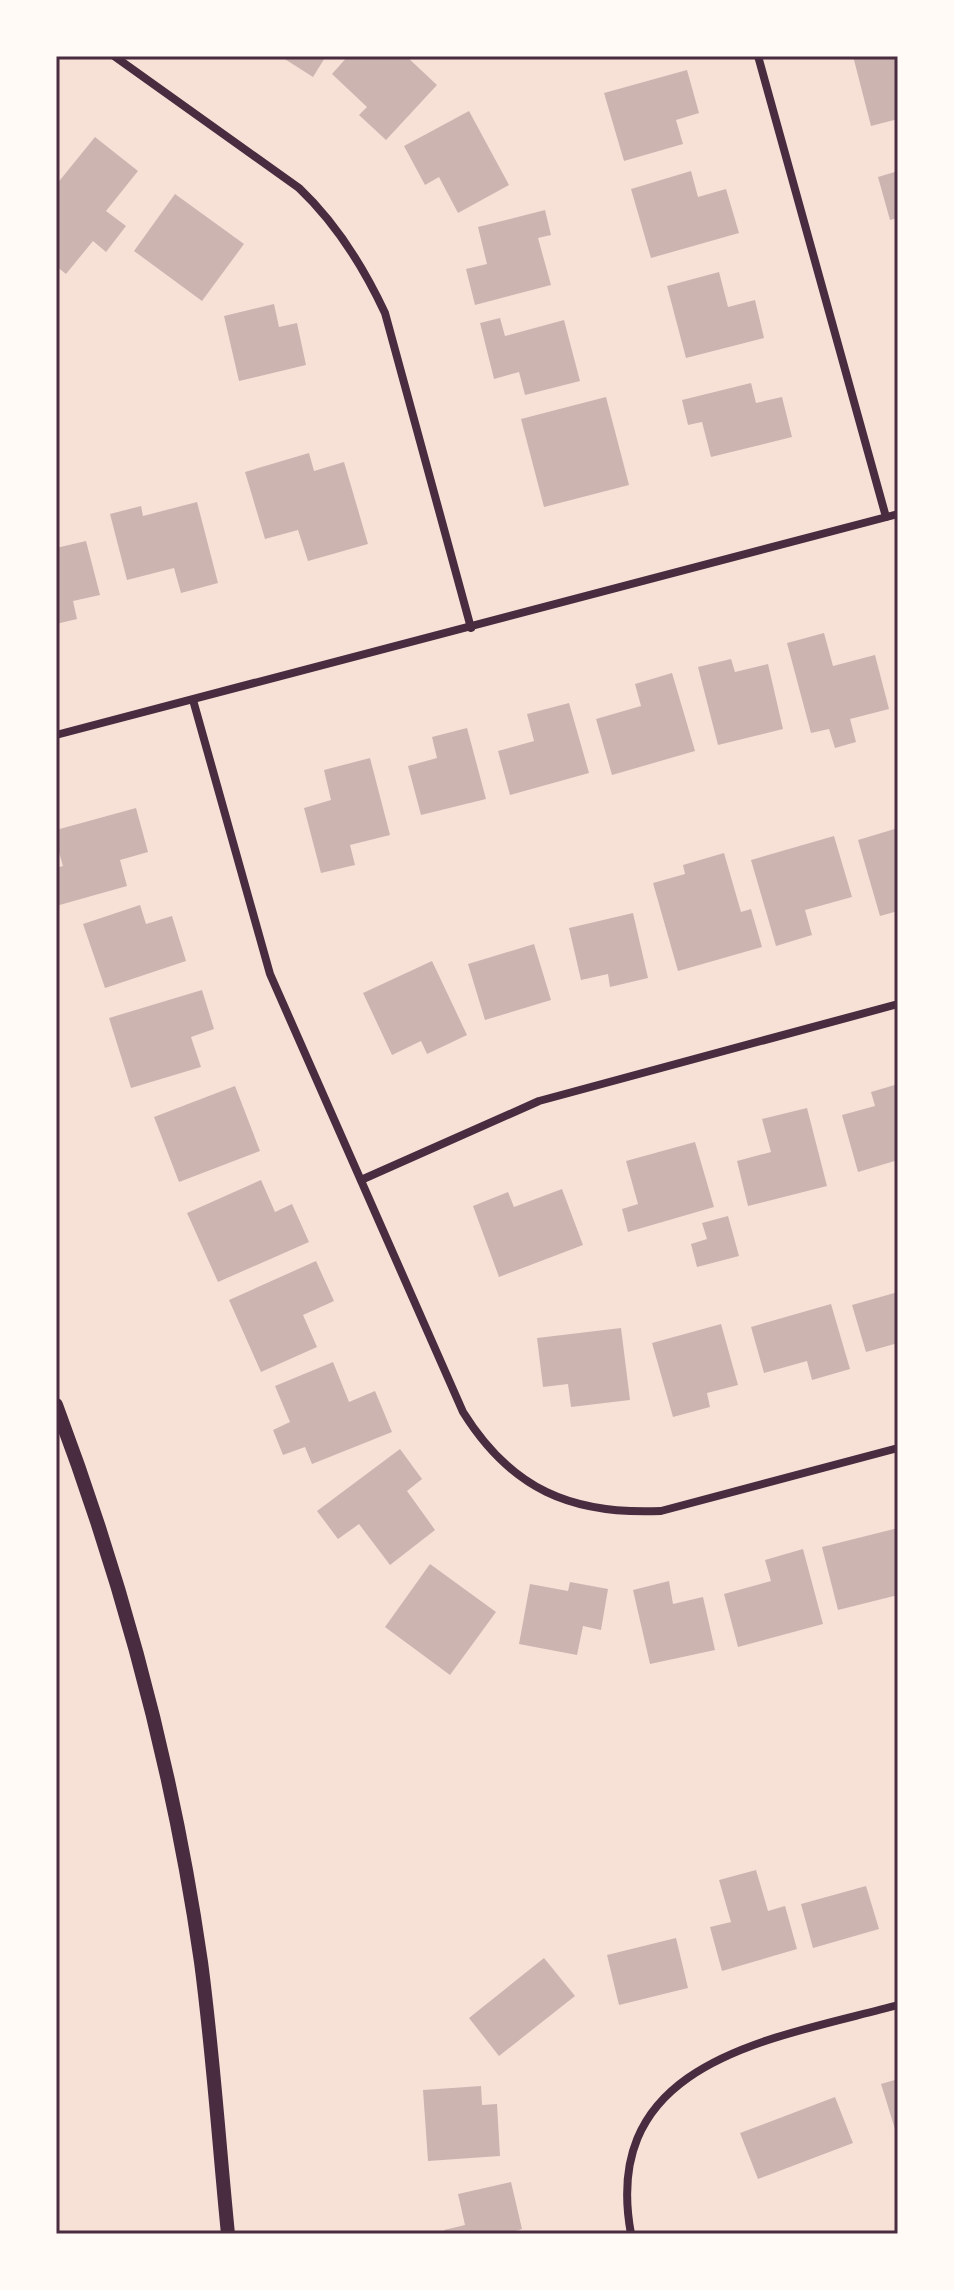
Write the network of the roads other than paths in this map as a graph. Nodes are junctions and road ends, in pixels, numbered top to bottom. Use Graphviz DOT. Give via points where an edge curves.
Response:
graph roads {
  1 [pos="114,56"];
  2 [pos="758,56"];
  3 [pos="898,514"];
  4 [pos="886,517"];
  5 [pos="471,628"];
  6 [pos="193,700"];
  7 [pos="56,735"];
  8 [pos="898,1004"];
  9 [pos="361,1180"];
  10 [pos="56,1405"];
  11 [pos="898,1448"];
  12 [pos="898,2005"];
  13 [pos="228,2234"];
  14 [pos="631,2234"];
  1 -- 5 [label="street" via="299,188 347,242 385,313"];
  2 -- 4 [label="street"];
  3 -- 4 [label="street"];
  4 -- 5 [label="street"];
  5 -- 6 [label="street"];
  6 -- 7 [label="street"];
  6 -- 9 [label="street" via="266,962"];
  8 -- 9 [label="street" via="539,1101"];
  9 -- 11 [label="street" via="463,1412 500,1461 533,1488 575,1503 661,1511"];
  10 -- 13 [label="street" via="139,1661 183,1852 201,1963"];
  12 -- 14 [label="street" via="753,2046 685,2078 641,2130 629,2156 625,2182"];
}
